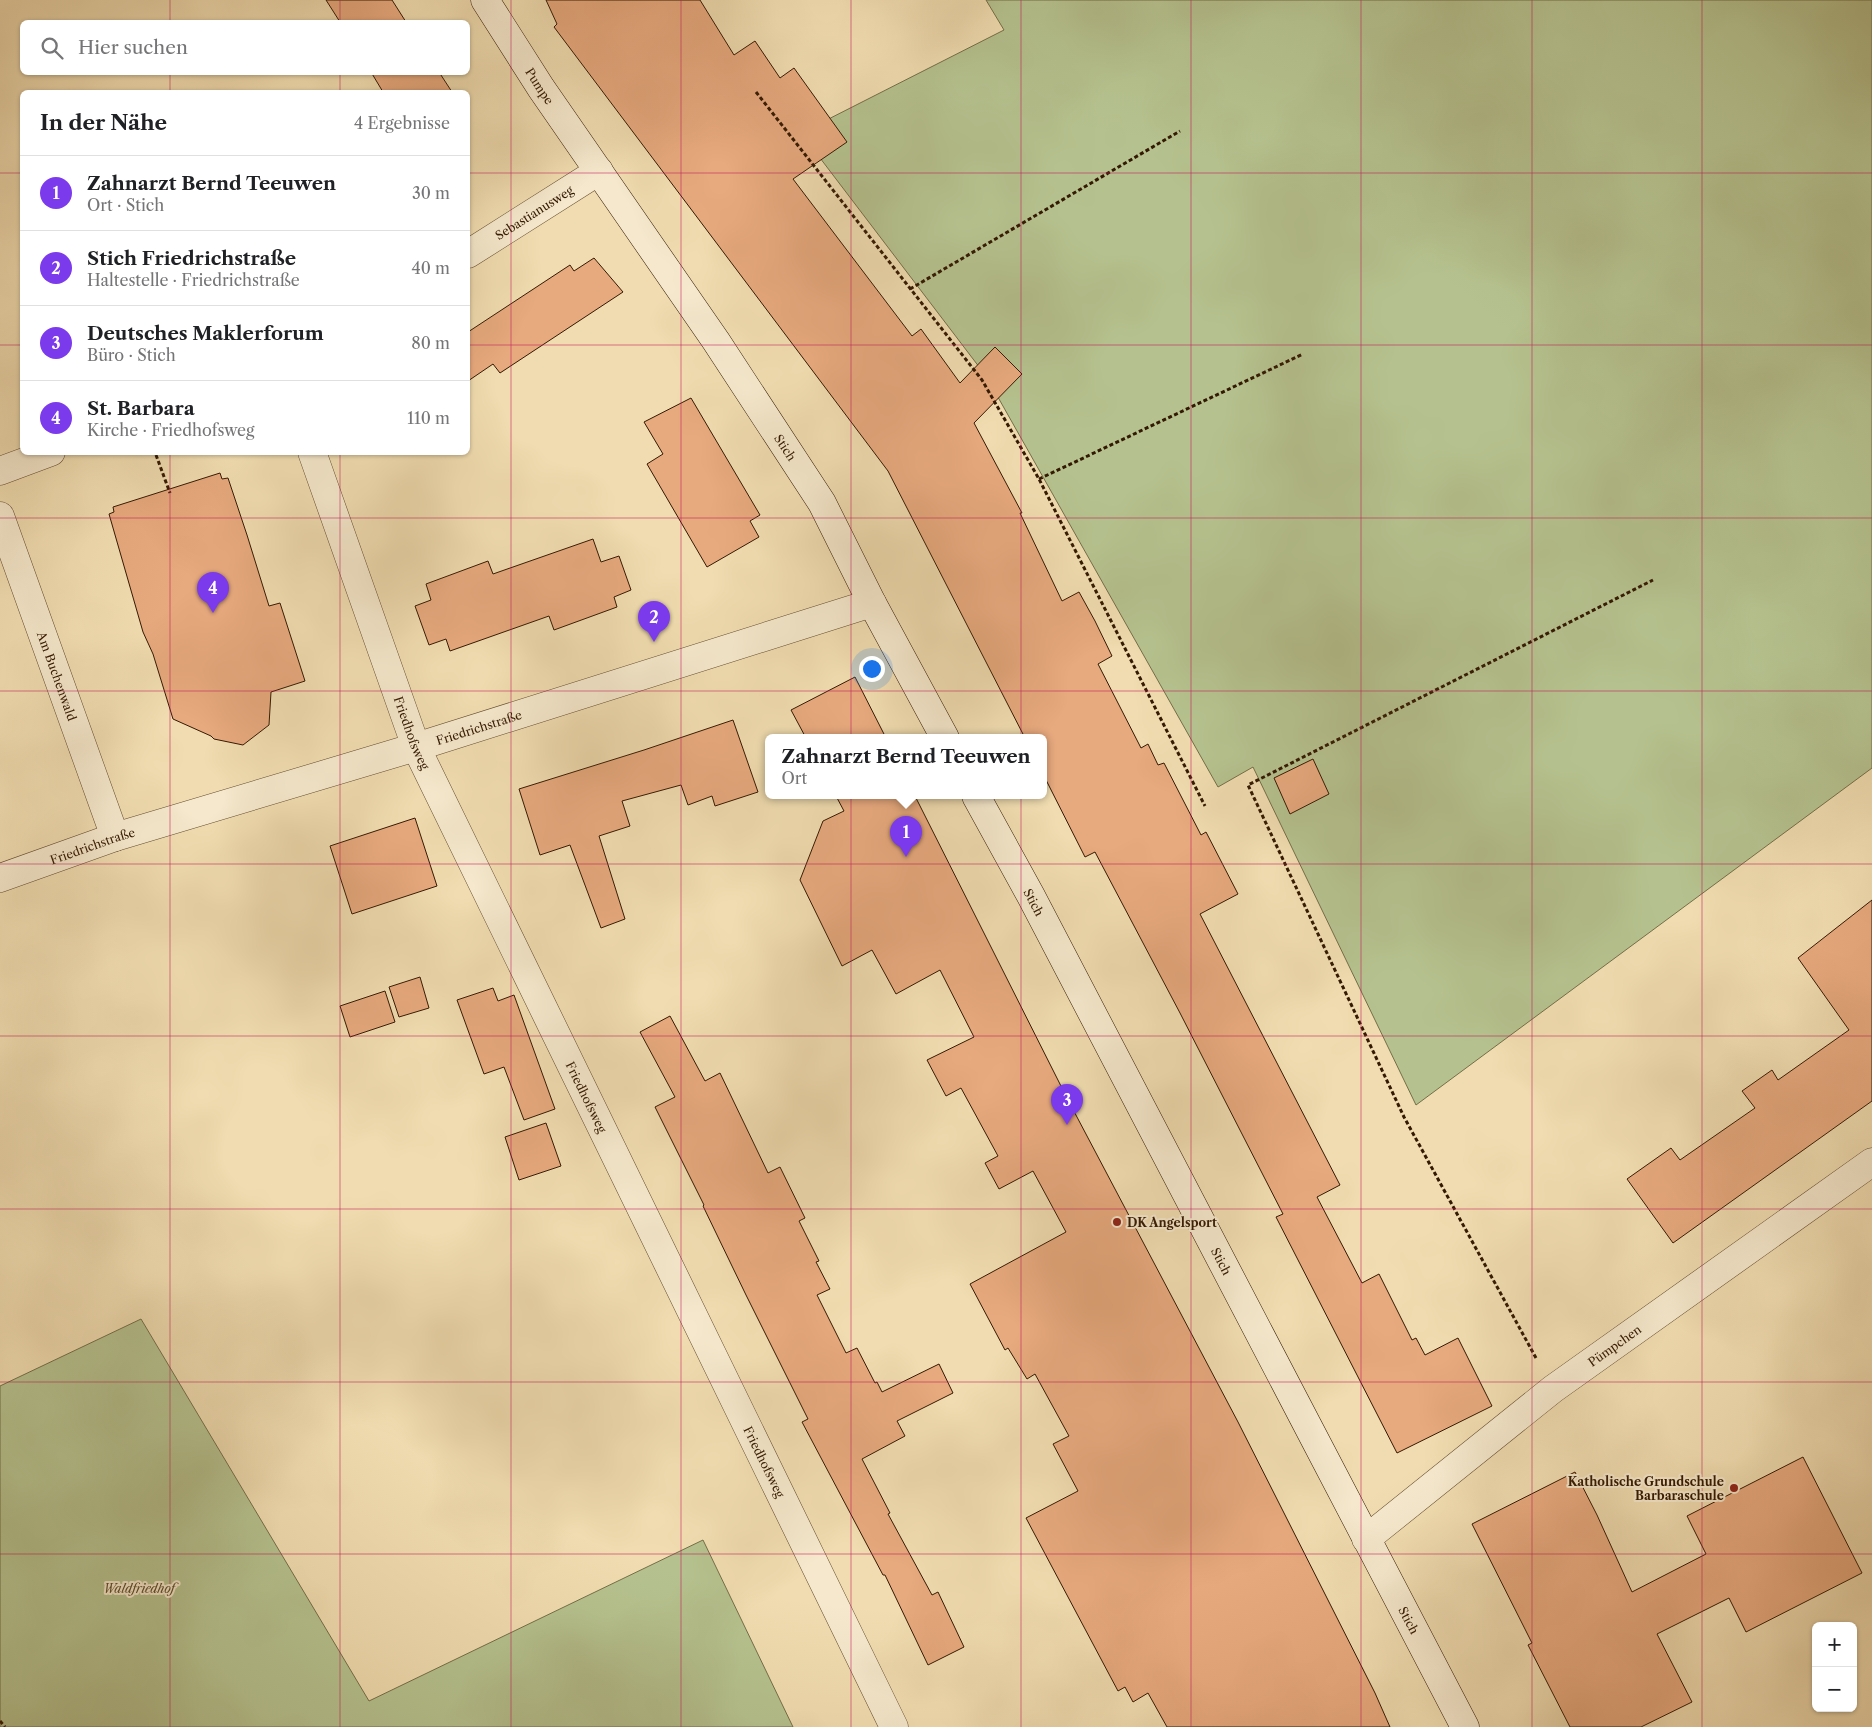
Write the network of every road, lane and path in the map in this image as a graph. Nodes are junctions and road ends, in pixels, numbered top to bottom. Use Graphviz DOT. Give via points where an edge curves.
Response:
graph roads {
  1 [pos="485,0"];
  2 [pos="756,92"];
  3 [pos="1180,130"];
  4 [pos="599,172"];
  5 [pos="470,253"];
  6 [pos="910,289"];
  7 [pos="1303,354"];
  8 [pos="43,455"];
  9 [pos="156,455"];
  10 [pos="313,455"];
  11 [pos="0,471"];
  12 [pos="1039,479"];
  13 [pos="170,493"];
  14 [pos="0,516"];
  15 [pos="1653,580"];
  16 [pos="872,603"];
  17 [pos="943,734"];
  18 [pos="416,747"];
  19 [pos="978,799"];
  20 [pos="1205,806"];
  21 [pos="115,837"];
  22 [pos="0,878"];
  23 [pos="1872,1162"];
  24 [pos="1553,1389"];
  25 [pos="1366,1539"];
  26 [pos="0,1721"];
  27 [pos="5,1727"];
  28 [pos="894,1727"];
  29 [pos="1465,1727"];
  1 -- 4 [label="street, Pumpe"];
  2 -- 6 [label="path"];
  3 -- 6 [label="path"];
  4 -- 5 [label="street, Sebastianusweg"];
  4 -- 16 [label="street, Stich" via="716,341 822,503"];
  6 -- 12 [label="path" via="982,380"];
  7 -- 12 [label="path"];
  8 -- 11 [label="street"];
  9 -- 13 [label="path"];
  10 -- 18 [label="street, Friedhofsweg"];
  12 -- 20 [label="path"];
  14 -- 21 [label="street, Am Buchenwald"];
  15 -- 24 [label="path" via="1248,785 1404,1117"];
  16 -- 17 [label="street, Stich"];
  16 -- 18 [label="street, Friedrichstraße"];
  18 -- 21 [label="street, Friedrichstraße"];
  18 -- 28 [label="street, Friedhofsweg"];
  19 -- 25 [label="street, Stich"];
  21 -- 22 [label="street, Friedrichstraße"];
  23 -- 24 [label="street, Pümpchen"];
  24 -- 25 [label="street, Pümpchen"];
  25 -- 29 [label="street, Stich"];
  26 -- 27 [label="path"];
}
